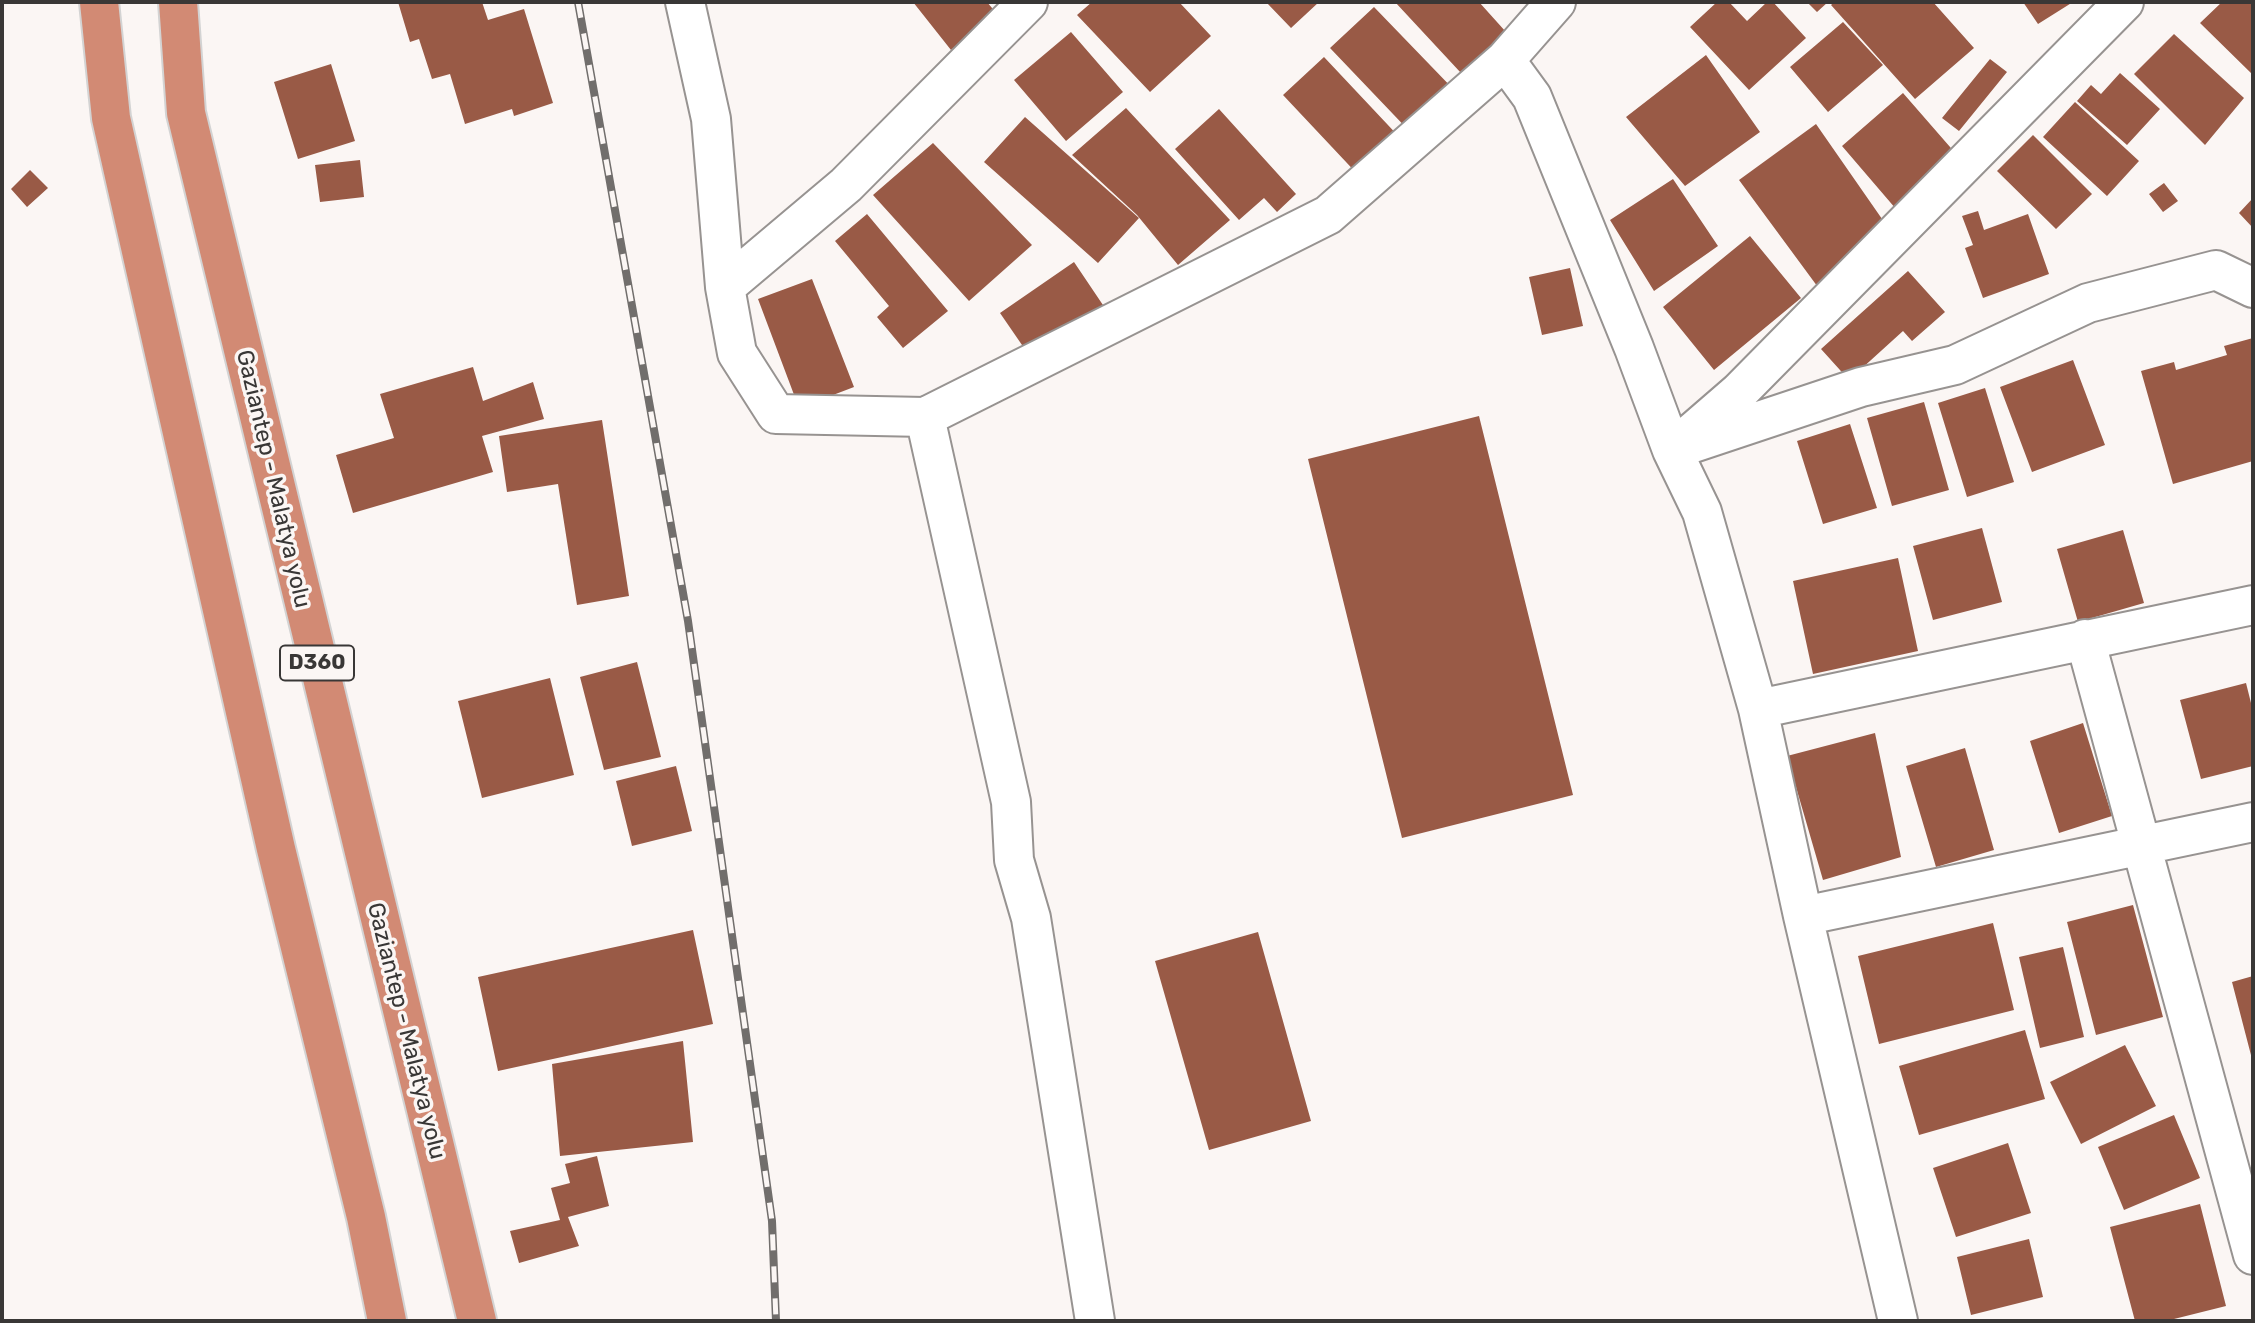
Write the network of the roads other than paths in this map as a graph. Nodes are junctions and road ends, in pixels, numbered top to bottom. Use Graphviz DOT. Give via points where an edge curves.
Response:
graph roads {
  1 [pos="99,2"];
  2 [pos="178,2"];
  3 [pos="685,2"];
  4 [pos="1028,2"];
  5 [pos="1556,2"];
  6 [pos="2124,2"];
  7 [pos="1505,60"];
  8 [pos="725,287"];
  9 [pos="2253,288"];
  10 [pos="925,417"];
  11 [pos="1672,450"];
  12 [pos="2253,605"];
  13 [pos="2085,639"];
  14 [pos="1758,709"];
  15 [pos="2253,822"];
  16 [pos="2139,845"];
  17 [pos="1802,916"];
  18 [pos="2253,1255"];
  19 [pos="387,1321"];
  20 [pos="477,1321"];
  21 [pos="1095,1321"];
  22 [pos="1898,1321"];
  1 -- 19 [label="highway" via="111,118 272,836 366,1217"];
  2 -- 20 [label="highway, Gaziantep - Malatya yolu / D360" via="186,113"];
  3 -- 8 [label="street" via="711,118"];
  4 -- 8 [label="street" via="846,185"];
  5 -- 7 [label="street"];
  6 -- 11 [label="street" via="1740,392"];
  7 -- 10 [label="street" via="1328,215"];
  7 -- 11 [label="street" via="1532,97"];
  8 -- 10 [label="street" via="737,353 776,414"];
  9 -- 11 [label="street" via="2216,270 2088,303 1955,365 1861,387"];
  10 -- 21 [label="street" via="1011,802 1014,860 1031,918"];
  11 -- 14 [label="street" via="1702,512"];
  12 -- 13 [label="street"];
  13 -- 14 [label="street"];
  13 -- 16 [label="street"];
  14 -- 17 [label="street"];
  15 -- 16 [label="street"];
  16 -- 17 [label="street"];
  16 -- 18 [label="street"];
  17 -- 22 [label="street"];
}
